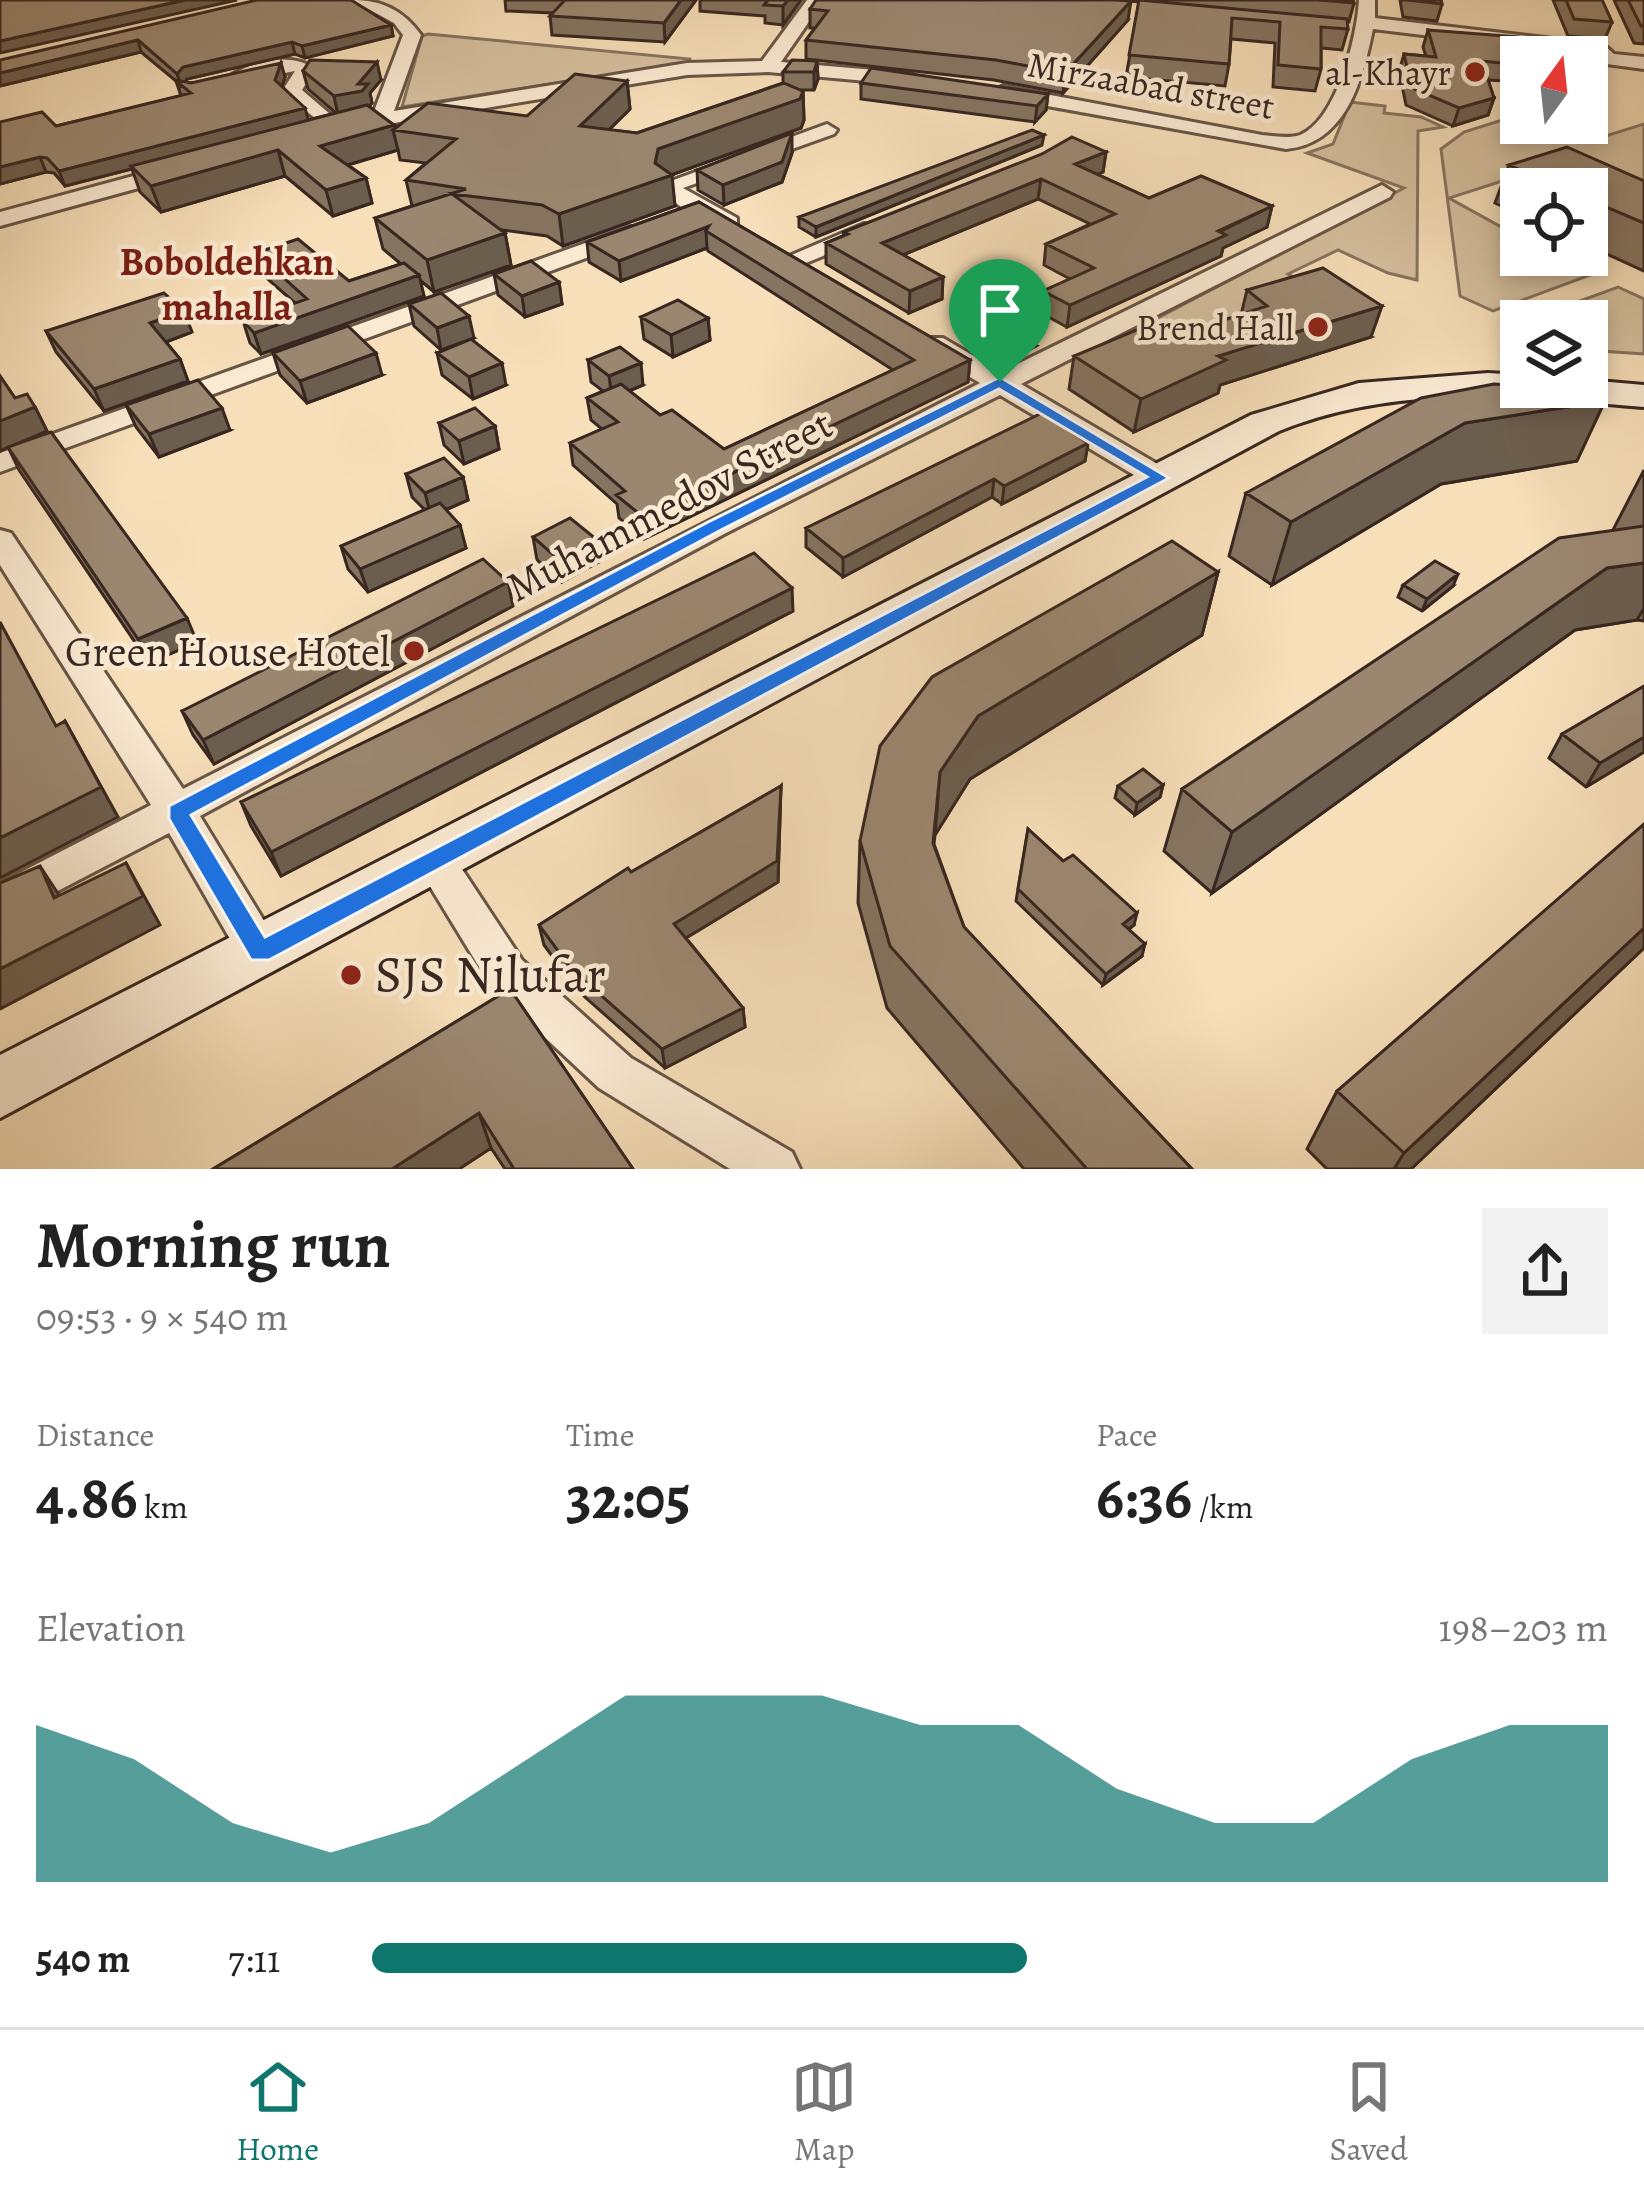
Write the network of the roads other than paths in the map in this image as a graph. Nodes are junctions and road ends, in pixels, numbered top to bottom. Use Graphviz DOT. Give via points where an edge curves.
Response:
graph roads {
  1 [pos="360,0"];
  2 [pos="816,0"];
  3 [pos="1367,0"];
  4 [pos="1367,28"];
  5 [pos="1614,29"];
  6 [pos="1343,31"];
  7 [pos="1500,41"];
  8 [pos="1608,49"];
  9 [pos="1608,58"];
  10 [pos="1644,63"];
  11 [pos="768,66"];
  12 [pos="214,82"];
  13 [pos="936,82"];
  14 [pos="982,89"];
  15 [pos="1103,110"];
  16 [pos="382,117"];
  17 [pos="333,127"];
  18 [pos="827,130"];
  19 [pos="311,133"];
  20 [pos="1076,134"];
  21 [pos="200,164"];
  22 [pos="1382,192"];
  23 [pos="703,208"];
  24 [pos="0,219"];
  25 [pos="878,225"];
  26 [pos="774,250"];
  27 [pos="830,282"];
  28 [pos="905,326"];
  29 [pos="1000,382"];
  30 [pos="1500,386"];
  31 [pos="1608,393"];
  32 [pos="1644,396"];
  33 [pos="0,463"];
  34 [pos="1160,478"];
  35 [pos="0,540"];
  36 [pos="177,812"];
  37 [pos="434,860"];
  38 [pos="0,903"];
  39 [pos="260,952"];
  40 [pos="0,1088"];
  41 [pos="775,1169"];
  1 -- 16 [label="street" via="412,35"];
  2 -- 11 [label="street"];
  3 -- 4 [label="street"];
  4 -- 6 [label="street"];
  4 -- 7 [label="street"];
  4 -- 15 [label="street, Mirzaаbаd street" via="1342,97 1318,134 1300,141"];
  5 -- 8 [label="street" via="1621,44"];
  9 -- 10 [label="street"];
  11 -- 13 [label="street"];
  11 -- 16 [label="street" via="646,74"];
  12 -- 17 [label="street" via="302,66 292,91"];
  14 -- 15 [label="street, Mirzaаbаd street"];
  15 -- 20 [label="street"];
  16 -- 17 [label="street"];
  17 -- 19 [label="street"];
  18 -- 23 [label="street" via="671,185"];
  21 -- 24 [label="street"];
  22 -- 29 [label="street, Muhammedov Street"];
  23 -- 26 [label="street"];
  23 -- 33 [label="street"];
  25 -- 26 [label="street"];
  26 -- 27 [label="street"];
  28 -- 29 [label="street"];
  29 -- 34 [label="street"];
  29 -- 36 [label="street, Muhammedov Street"];
  30 -- 34 [label="main road" via="1414,385 1319,402"];
  31 -- 32 [label="main road"];
  34 -- 37 [label="main road"];
  35 -- 36 [label="street"];
  36 -- 38 [label="street, Muhammedov Street"];
  36 -- 39 [label="street"];
  37 -- 39 [label="main road"];
  37 -- 41 [label="street" via="507,974 615,1073"];
  39 -- 40 [label="main road"];
}
